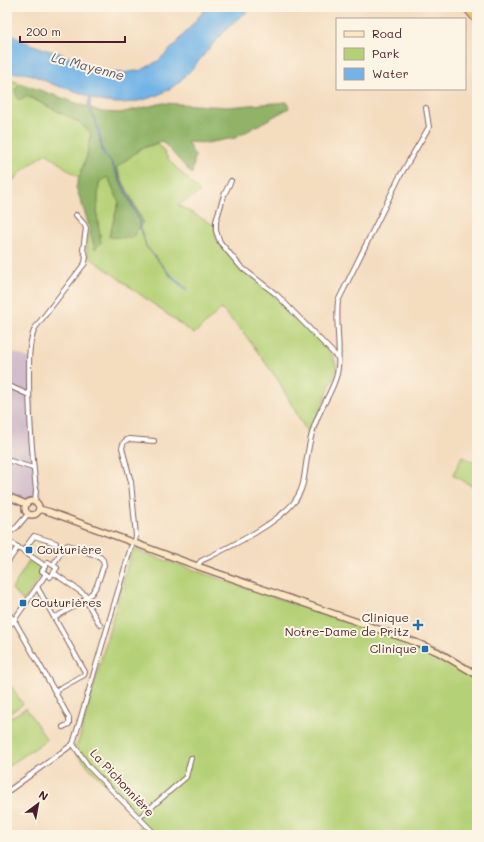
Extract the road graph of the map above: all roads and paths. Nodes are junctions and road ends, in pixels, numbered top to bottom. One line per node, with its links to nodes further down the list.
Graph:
1 (466, 7): 4 (highway)
2 (474, 7): 3 (highway)
3 (477, 10)
4 (477, 20)
5 (426, 108): 8 (street)
6 (231, 181): 8 (street)
7 (76, 215): 10 (street)
8 (338, 358): 28 (street)
9 (7, 385): 10 (street)
10 (29, 395): 13 (street)
11 (154, 441): 21 (street)
12 (7, 460): 13 (street)
13 (34, 468): 15 (street)
14 (7, 496): 16 (street)
15 (35, 502): 16 (street); 17 (street)
16 (26, 504): 18 (street)
17 (39, 509): 18 (street); 21 (street)
18 (28, 514): 19 (street)
19 (7, 534)
20 (7, 540): 23 (street)
21 (134, 542): 28 (street); 41 (street)
22 (56, 544): 24 (street)
23 (18, 548): 24 (street); 25 (street)
24 (23, 551): 27 (street)
25 (7, 563)
26 (53, 565): 27 (street); 29 (street); 32 (street)
27 (45, 566): 30 (street)
28 (197, 566): 38 (street)
29 (54, 573): 30 (street); 32 (street)
30 (46, 574): 31 (street)
31 (37, 587): 34 (street); 35 (street)
32 (87, 598): 34 (street); 36 (street)
33 (7, 612): 35 (street)
34 (54, 618): 39 (street)
35 (14, 620): 37 (street); 39 (street)
36 (100, 626)
37 (7, 627)
38 (477, 676)
39 (54, 690): 40 (street)
40 (63, 727)
41 (73, 744): 43 (street); 44 (street, La Pichonnière)
42 (191, 758): 44 (street)
43 (7, 792)
44 (140, 817): 45 (street, La Pichonnière)
45 (156, 835)

